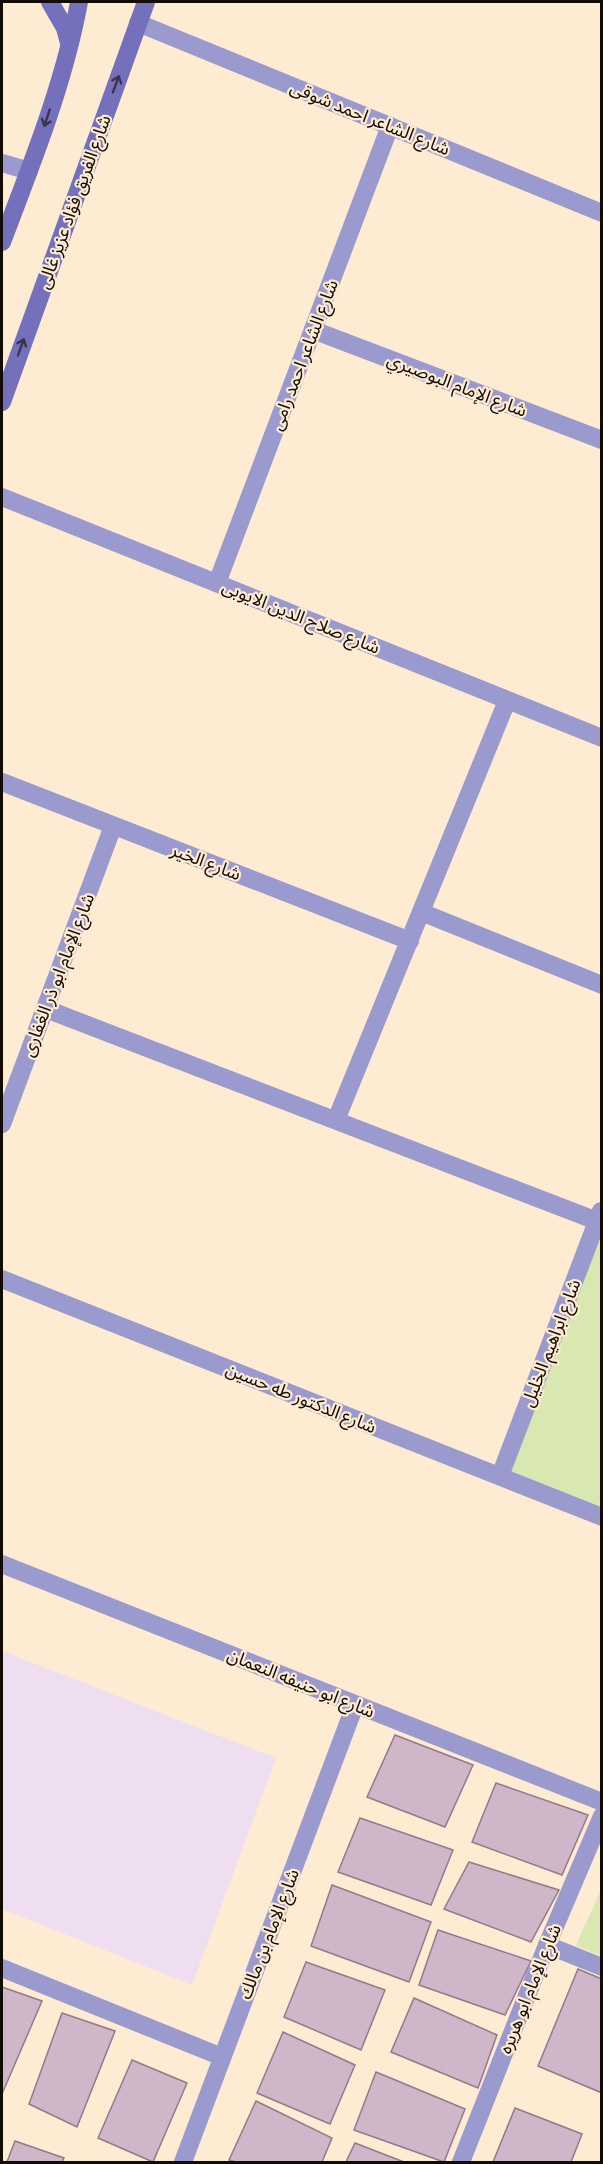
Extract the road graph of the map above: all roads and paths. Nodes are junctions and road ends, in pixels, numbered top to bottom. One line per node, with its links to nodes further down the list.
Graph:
1 (50, 2): 5 (street)
2 (79, 2): 5 (street)
3 (146, 2): 4 (street, شارع الفريق فؤاد عزيز غالى)
4 (138, 23): 6 (street, شارع الشاعر احمد شوقى); 12 (street, شارع الفريق فؤاد عزيز غالى, one-way to 4)
5 (70, 47): 8 (street, one-way to 8)
6 (390, 126): 9 (street, شارع الشاعر احمد شوقى); 11 (street, شارع الشاعر احمد رامى)
7 (2, 163): 8 (street)
8 (29, 171): 10 (street)
9 (602, 213)
10 (2, 242)
11 (313, 330): 13 (street, شارع الإمام البوصيري); 15 (street, شارع الشاعر احمد رامى)
12 (2, 402)
13 (602, 441)
14 (2, 496): 15 (street, شارع صلاح الدين الايوبى)
15 (217, 583): 16 (street, شارع صلاح الدين الايوبى)
16 (507, 701): 17 (street, شارع صلاح الدين الايوبى); 20 (street)
17 (602, 738)
18 (2, 782): 19 (street, شارع الخير)
19 (114, 826): 21 (street, شارع الخير); 23 (street, شارع الإمام ابو ذر الغفارى)
20 (421, 912): 21 (street); 22 (street)
21 (410, 941): 24 (street)
22 (602, 985)
23 (46, 1009): 24 (street); 25 (street, شارع الإمام ابو ذر الغفارى)
24 (336, 1120): 26 (street)
25 (2, 1125)
26 (599, 1216): 28 (street, شارع ابراهيم الخليل)
27 (2, 1279): 28 (street, شارع الدكتور طه حسين)
28 (500, 1476): 29 (street, شارع الدكتور طه حسين)
29 (602, 1517)
30 (2, 1564): 31 (street, شارع ابو حنيفه النعمان)
31 (355, 1705): 32 (street, شارع ابو حنيفه النعمان); 37 (street, شارع الإمام بن مالك)
32 (602, 1802)
33 (602, 1816): 34 (street, شارع الإمام ابو هريره)
34 (547, 1945): 35 (street); 39 (street, شارع الإمام ابو هريره)
35 (602, 1967)
36 (2, 1968): 37 (street)
37 (222, 2057): 38 (street, شارع الإمام بن مالك)
38 (183, 2163)
39 (461, 2163)

